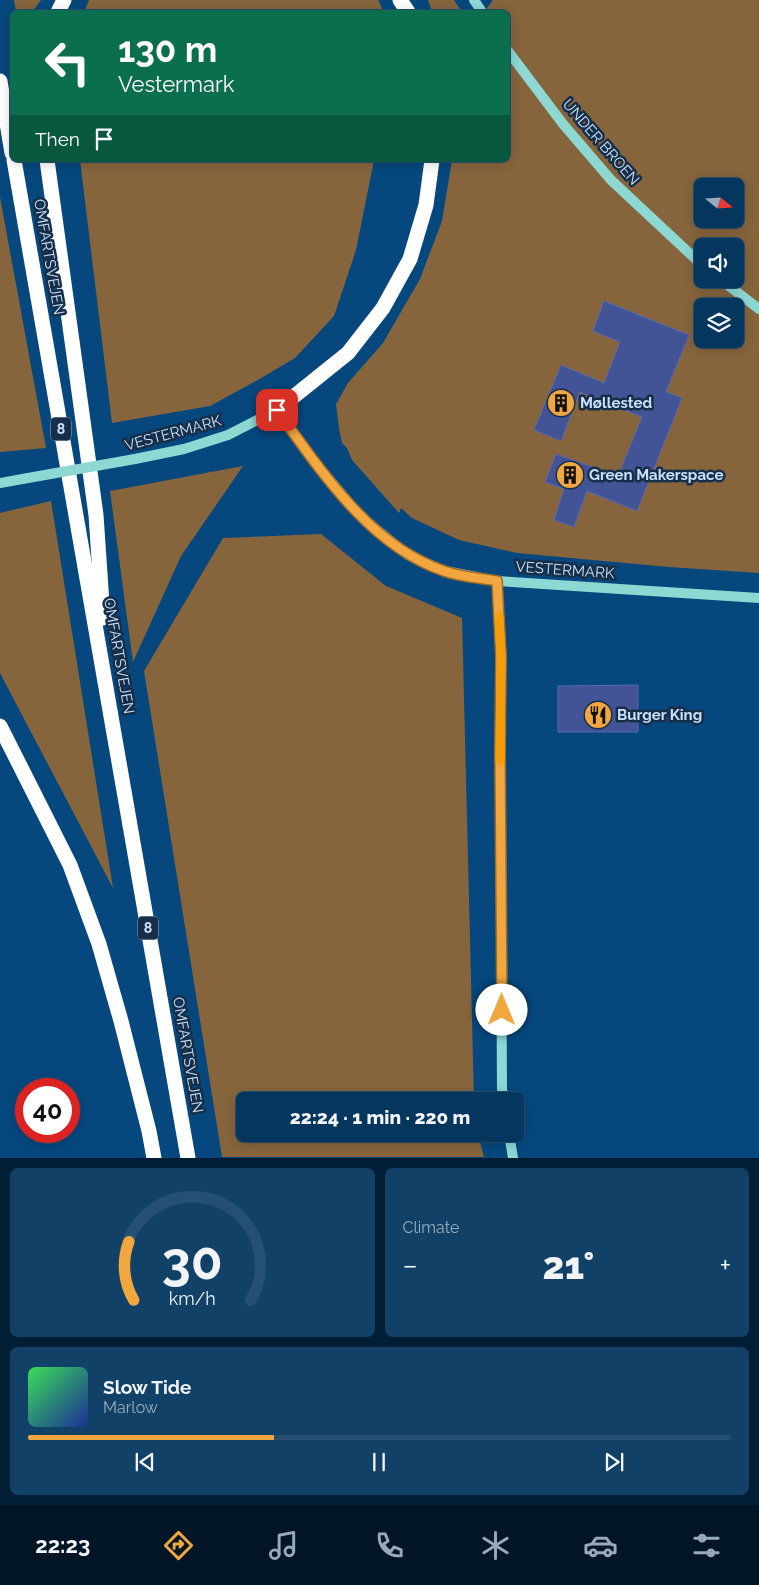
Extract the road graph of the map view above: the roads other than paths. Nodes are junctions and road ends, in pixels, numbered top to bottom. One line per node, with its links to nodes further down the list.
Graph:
1 (510, 54): 7 (street, UNDER BROEN)
2 (0, 82): 3 (highway)
3 (10, 141)
4 (14, 162): 14 (highway, OMFARTSVEJEN / 8)
5 (47, 162): 14 (highway)
6 (432, 162): 10 (highway)
7 (694, 258)
8 (732, 288): 9 (street)
9 (759, 309)
10 (277, 410): 11 (street, VESTERMARK, bridge); 12 (street, VESTERMARK)
11 (0, 483)
12 (497, 581): 13 (street, VESTERMARK); 16 (street)
13 (759, 598)
14 (108, 699): 19 (highway, OMFARTSVEJEN / 8)
15 (0, 726): 18 (highway)
16 (502, 1092)
17 (510, 1142): 20 (street)
18 (154, 1158)
19 (188, 1158)
20 (513, 1158)

